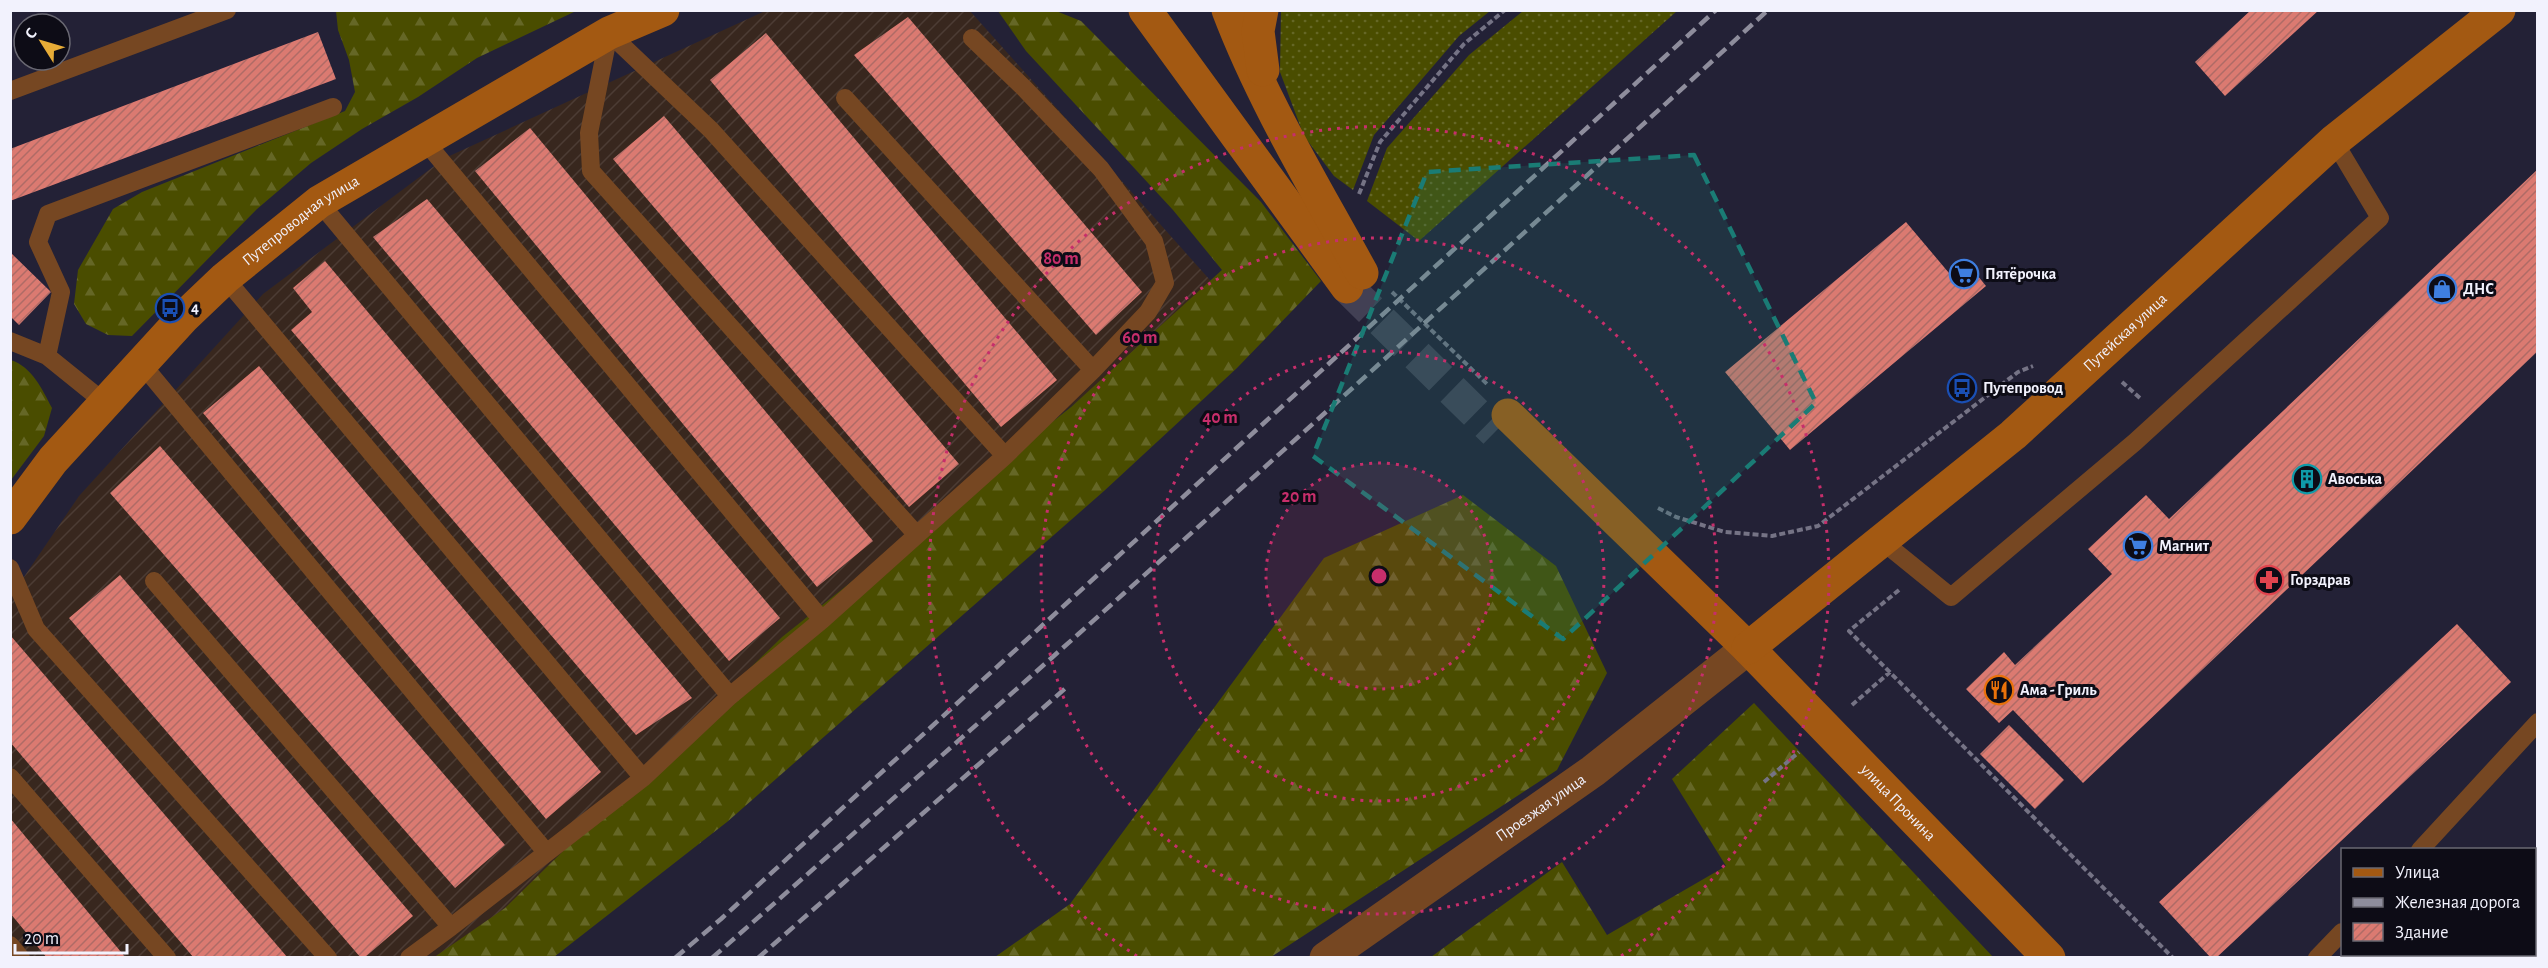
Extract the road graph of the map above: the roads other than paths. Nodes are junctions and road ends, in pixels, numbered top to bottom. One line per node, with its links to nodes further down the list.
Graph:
1 (227, 10): 11 (lane)
2 (663, 10): 8 (main road, Путепроводная улица)
3 (1122, 10): 10 (main road)
4 (1145, 10): 10 (main road)
5 (1228, 10): 12 (main road)
6 (1262, 10): 12 (main road)
7 (2499, 10): 16 (main road, Путейская улица)
8 (609, 33): 15 (main road, Путепроводная улица); 25 (lane); 27 (lane)
9 (972, 38): 22 (lane)
10 (1188, 70): 12 (main road)
11 (10, 91)
12 (1266, 96)
13 (845, 98): 22 (lane)
14 (333, 107): 20 (lane)
15 (423, 140): 17 (main road, Путепроводная улица); 31 (lane)
16 (2334, 141): 28 (main road, Путейская улица); 28 (lane)
17 (319, 202): 18 (main road, Путепроводная улица); 33 (lane)
18 (225, 278): 21 (main road, Путепроводная улица); 36 (lane)
19 (10, 341): 20 (lane)
20 (47, 356): 23 (lane)
21 (141, 363): 23 (main road, Путепроводная улица); 38 (lane)
22 (1093, 370): 25 (lane)
23 (104, 402): 26 (main road, Путепроводная улица)
24 (1502, 424): 32 (main road, улица Пронина)
25 (1005, 456): 27 (lane)
26 (10, 518)
27 (916, 534): 31 (lane)
28 (1882, 541): 32 (main road, Путейская улица)
29 (10, 568): 44 (lane)
30 (154, 581): 39 (lane)
31 (822, 620): 33 (lane)
32 (1748, 648): 46 (street, Проезжая улица); 47 (main road, улица Пронина)
33 (730, 696): 36 (lane)
34 (2538, 722): 37 (lane)
35 (10, 777): 43 (lane)
36 (643, 778): 38 (lane)
37 (2421, 848)
38 (546, 852): 39 (lane)
39 (451, 927): 45 (lane)
40 (2341, 934): 48 (lane)
41 (10, 945): 42 (lane)
42 (21, 957)
43 (167, 957)
44 (328, 957)
45 (409, 957)
46 (1326, 957)
47 (2049, 957)
48 (2317, 957)

